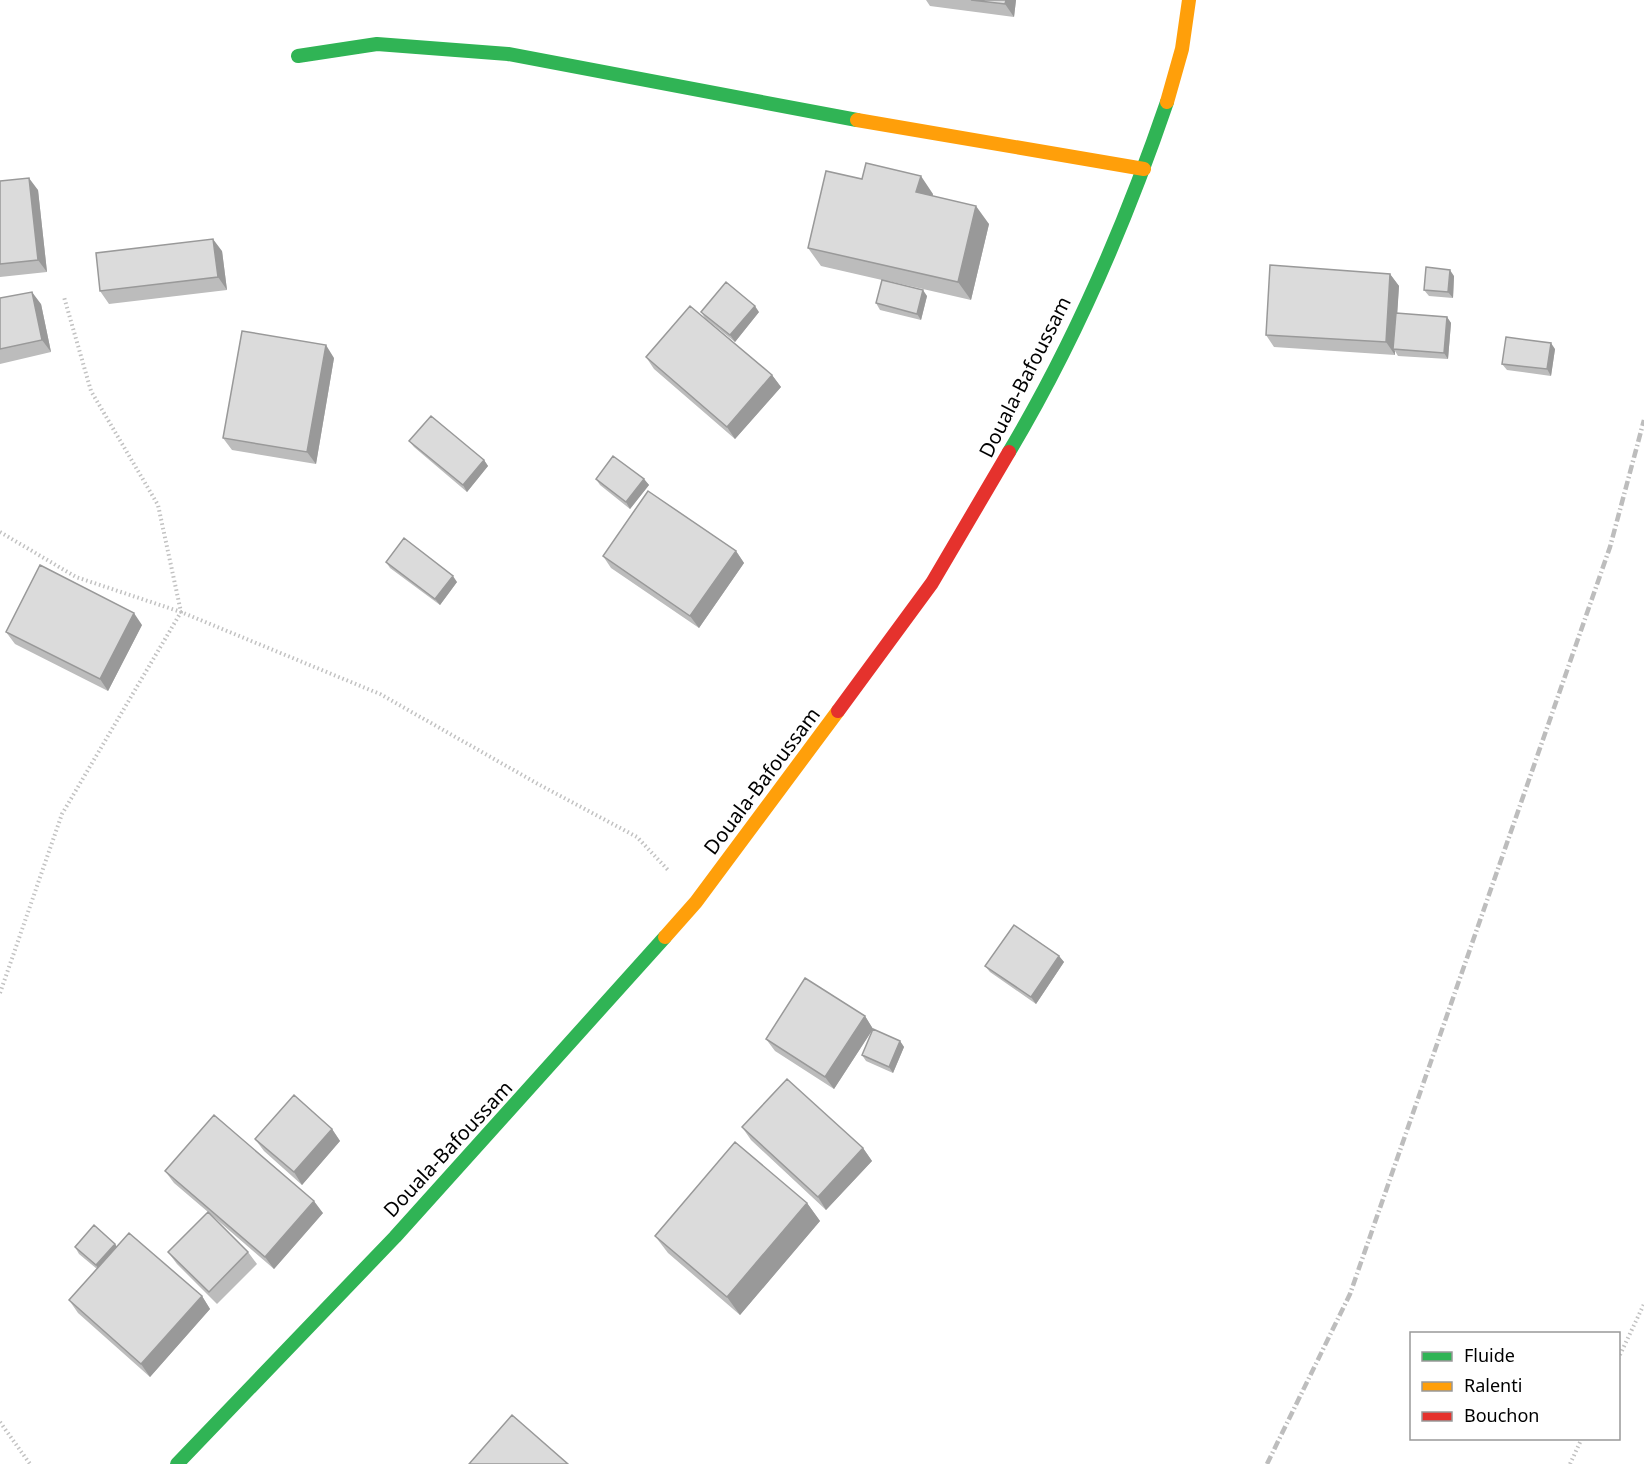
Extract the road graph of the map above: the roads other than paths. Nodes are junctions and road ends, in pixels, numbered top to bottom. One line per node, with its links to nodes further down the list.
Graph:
1 (1189, 0): 3 (main road, Douala-Bafoussam)
2 (298, 56): 3 (main road)
3 (1144, 169): 4 (main road, Douala-Bafoussam)
4 (177, 1464)

